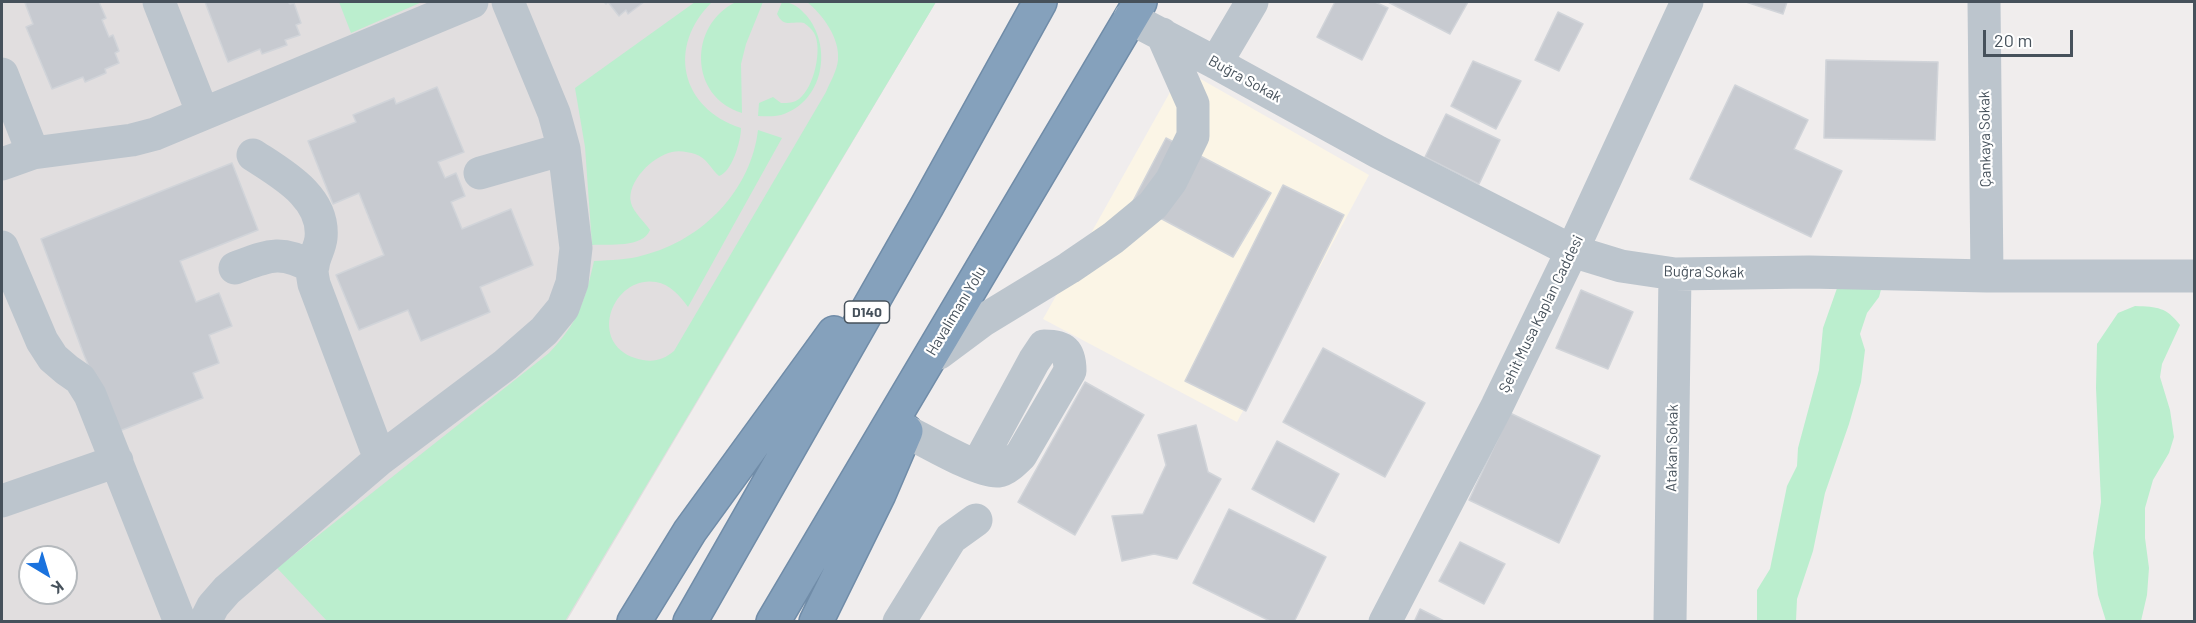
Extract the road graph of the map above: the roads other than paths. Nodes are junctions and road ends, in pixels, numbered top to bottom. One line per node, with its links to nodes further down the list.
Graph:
1 (159, 2): 12 (street)
2 (472, 2): 12 (street)
3 (508, 2): 13 (street)
4 (1040, 2): 18 (highway, D140)
5 (1252, 2): 10 (street)
6 (1687, 2): 20 (street, Şehit Musa Kaplan Caddesi)
7 (1984, 2): 24 (street, Çankaya Sokak)
8 (1135, 10): 9 (street, Buğra Sokak); 26 (highway, Havalimanı Yolu)
9 (1162, 34): 10 (street, Buğra Sokak); 27 (street)
10 (1216, 63): 20 (street, Buğra Sokak)
11 (2, 74): 14 (street)
12 (203, 114): 14 (street)
13 (564, 149): 17 (street); 29 (street)
14 (33, 153): 16 (street)
15 (253, 155): 21 (street)
16 (2, 164)
17 (480, 173)
18 (927, 206): 36 (highway); 37 (highway, D140)
19 (2, 246): 30 (street)
20 (1572, 251): 23 (street, Buğra Sokak); 41 (street, Şehit Musa Kaplan Caddesi)
21 (312, 267): 22 (street); 29 (street)
22 (235, 268)
23 (1675, 274): 24 (street, Buğra Sokak); 42 (street, Atakan Sokak)
24 (1987, 276): 25 (street, Buğra Sokak)
25 (2194, 276)
26 (968, 292): 27 (highway); 38 (highway, Havalimanı Yolu)
27 (939, 353): 28 (highway)
28 (906, 431): 31 (street); 39 (highway)
29 (380, 459): 35 (street)
30 (117, 461): 32 (street); 34 (street)
31 (977, 466)
32 (2, 501)
33 (976, 520): 40 (street)
34 (180, 621)
35 (205, 621)
36 (634, 621)
37 (690, 621)
38 (773, 621)
39 (816, 621)
40 (899, 621)
41 (1385, 621)
42 (1670, 621)

